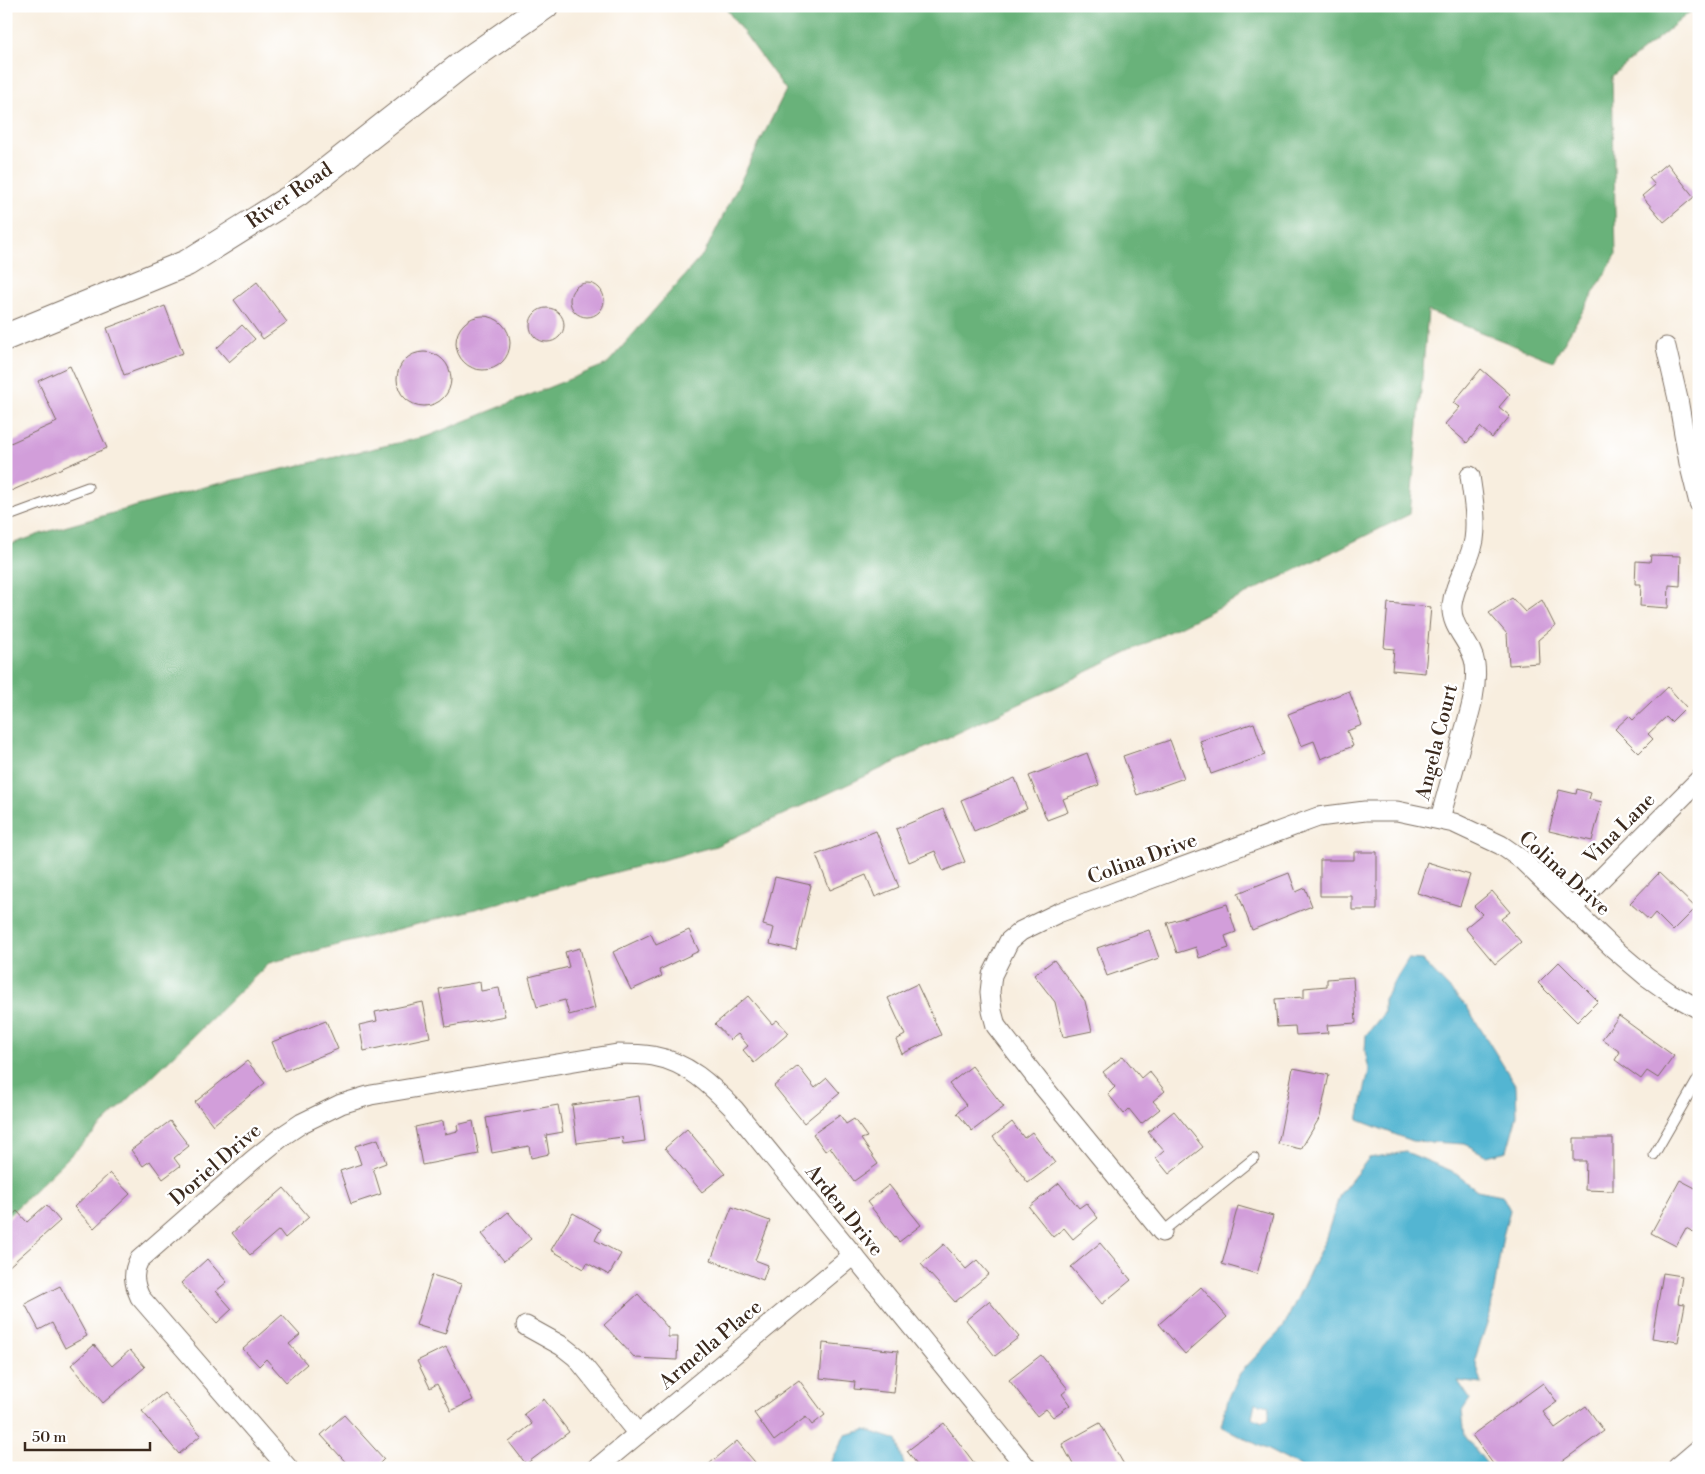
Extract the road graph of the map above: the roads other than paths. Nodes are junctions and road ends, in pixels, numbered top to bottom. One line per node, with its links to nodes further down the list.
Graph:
1 (545, 6): 2 (main road, River Road)
2 (6, 337)
3 (1666, 347): 6 (street)
4 (1470, 476): 9 (street, Angela Court)
5 (88, 487): 7 (lane)
6 (1699, 503)
7 (6, 517)
8 (1699, 780): 10 (street, Vina Lane)
9 (1440, 819): 10 (street, Colina Drive); 16 (street, Colina Drive)
10 (1572, 908): 11 (street, Colina Drive)
11 (1699, 1009)
12 (587, 1059): 17 (street, Arden Drive); 21 (street, Doriel Drive)
13 (1699, 1077): 14 (lane)
14 (1654, 1155)
15 (1254, 1158): 16 (lane, Colina Drive)
16 (1162, 1232)
17 (852, 1254): 19 (street, Armella Place); 23 (street, Arden Drive)
18 (526, 1326): 19 (street)
19 (638, 1434): 22 (street, Armella Place)
20 (1699, 1452): 24 (street)
21 (288, 1468)
22 (597, 1468)
23 (1026, 1468)
24 (1679, 1468)

